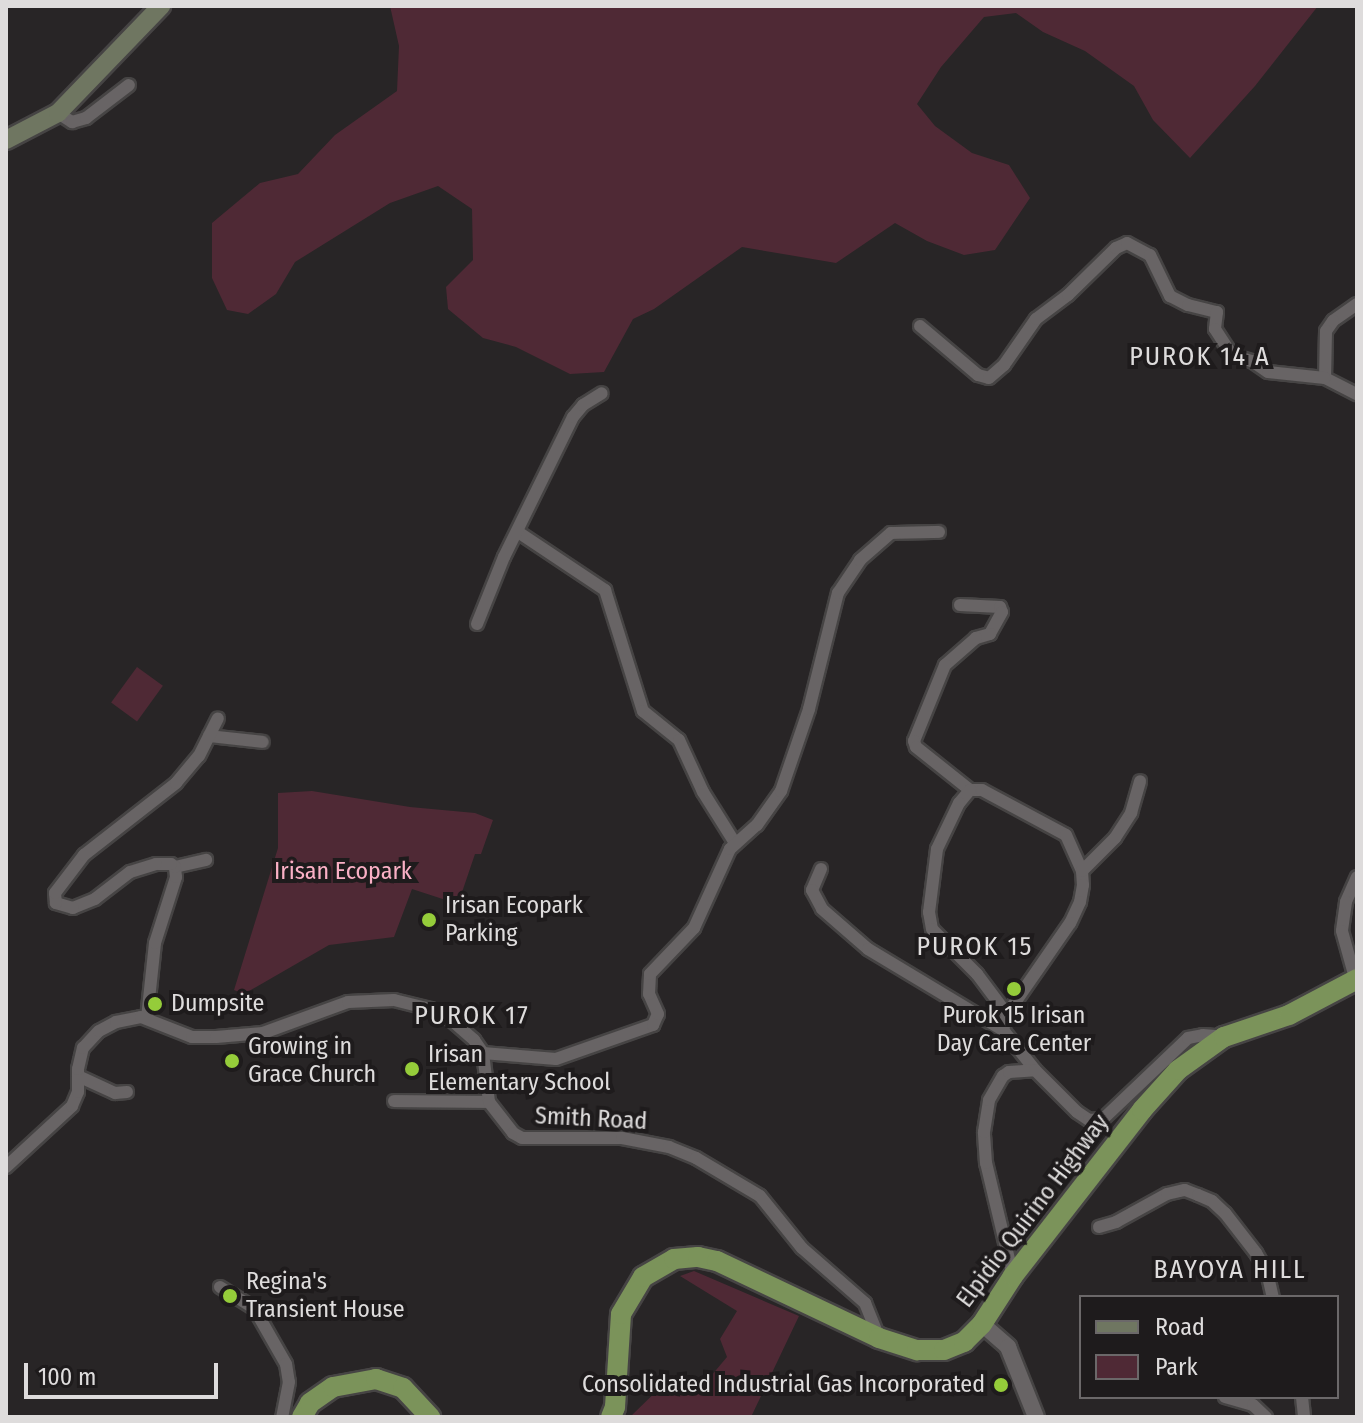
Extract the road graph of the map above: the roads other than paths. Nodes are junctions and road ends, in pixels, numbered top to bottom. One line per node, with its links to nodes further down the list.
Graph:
1 (161, 6): 3 (main road)
2 (129, 85): 3 (street)
3 (58, 113): 4 (main road)
4 (6, 140)
5 (1357, 304): 7 (street)
6 (920, 326): 7 (street)
7 (1325, 378): 9 (street)
8 (602, 393): 10 (street)
9 (1357, 394)
10 (518, 532): 13 (street); 19 (street)
11 (939, 532): 19 (street)
12 (960, 605): 18 (street)
13 (477, 624)
14 (218, 718): 15 (street)
15 (209, 736): 16 (street); 21 (street)
16 (263, 742)
17 (1140, 781): 23 (street)
18 (970, 790): 23 (street); 26 (street)
19 (735, 843): 30 (street)
20 (206, 860): 21 (street)
21 (175, 867): 27 (street)
22 (821, 869): 28 (street)
23 (1082, 871): 26 (street)
24 (1357, 877): 25 (street)
25 (1357, 982): 29 (highway, Elpidio Quirino Highway)
26 (1007, 1014): 28 (street)
27 (147, 1018): 30 (street); 32 (street)
28 (1003, 1030): 31 (street)
29 (1224, 1037): 31 (street); 38 (highway, Elpidio Quirino Highway)
30 (483, 1053): 35 (street)
31 (1035, 1070): 38 (street)
32 (78, 1076): 33 (street); 36 (street)
33 (127, 1092)
34 (394, 1101): 35 (street)
35 (489, 1102): 42 (street, Smith Road)
36 (6, 1167)
37 (1099, 1227): 40 (street)
38 (1013, 1276): 41 (highway, Elpidio Quirino Highway)
39 (220, 1287): 44 (street)
40 (1273, 1295)
41 (982, 1324): 42 (highway, Elpidio Quirino Highway); 48 (street)
42 (879, 1338): 47 (highway, Elpidio Quirino Highway)
43 (1228, 1399): 49 (street)
44 (282, 1417)
45 (302, 1417): 46 (highway)
46 (430, 1417)
47 (611, 1417)
48 (1036, 1417)
49 (1266, 1417)

